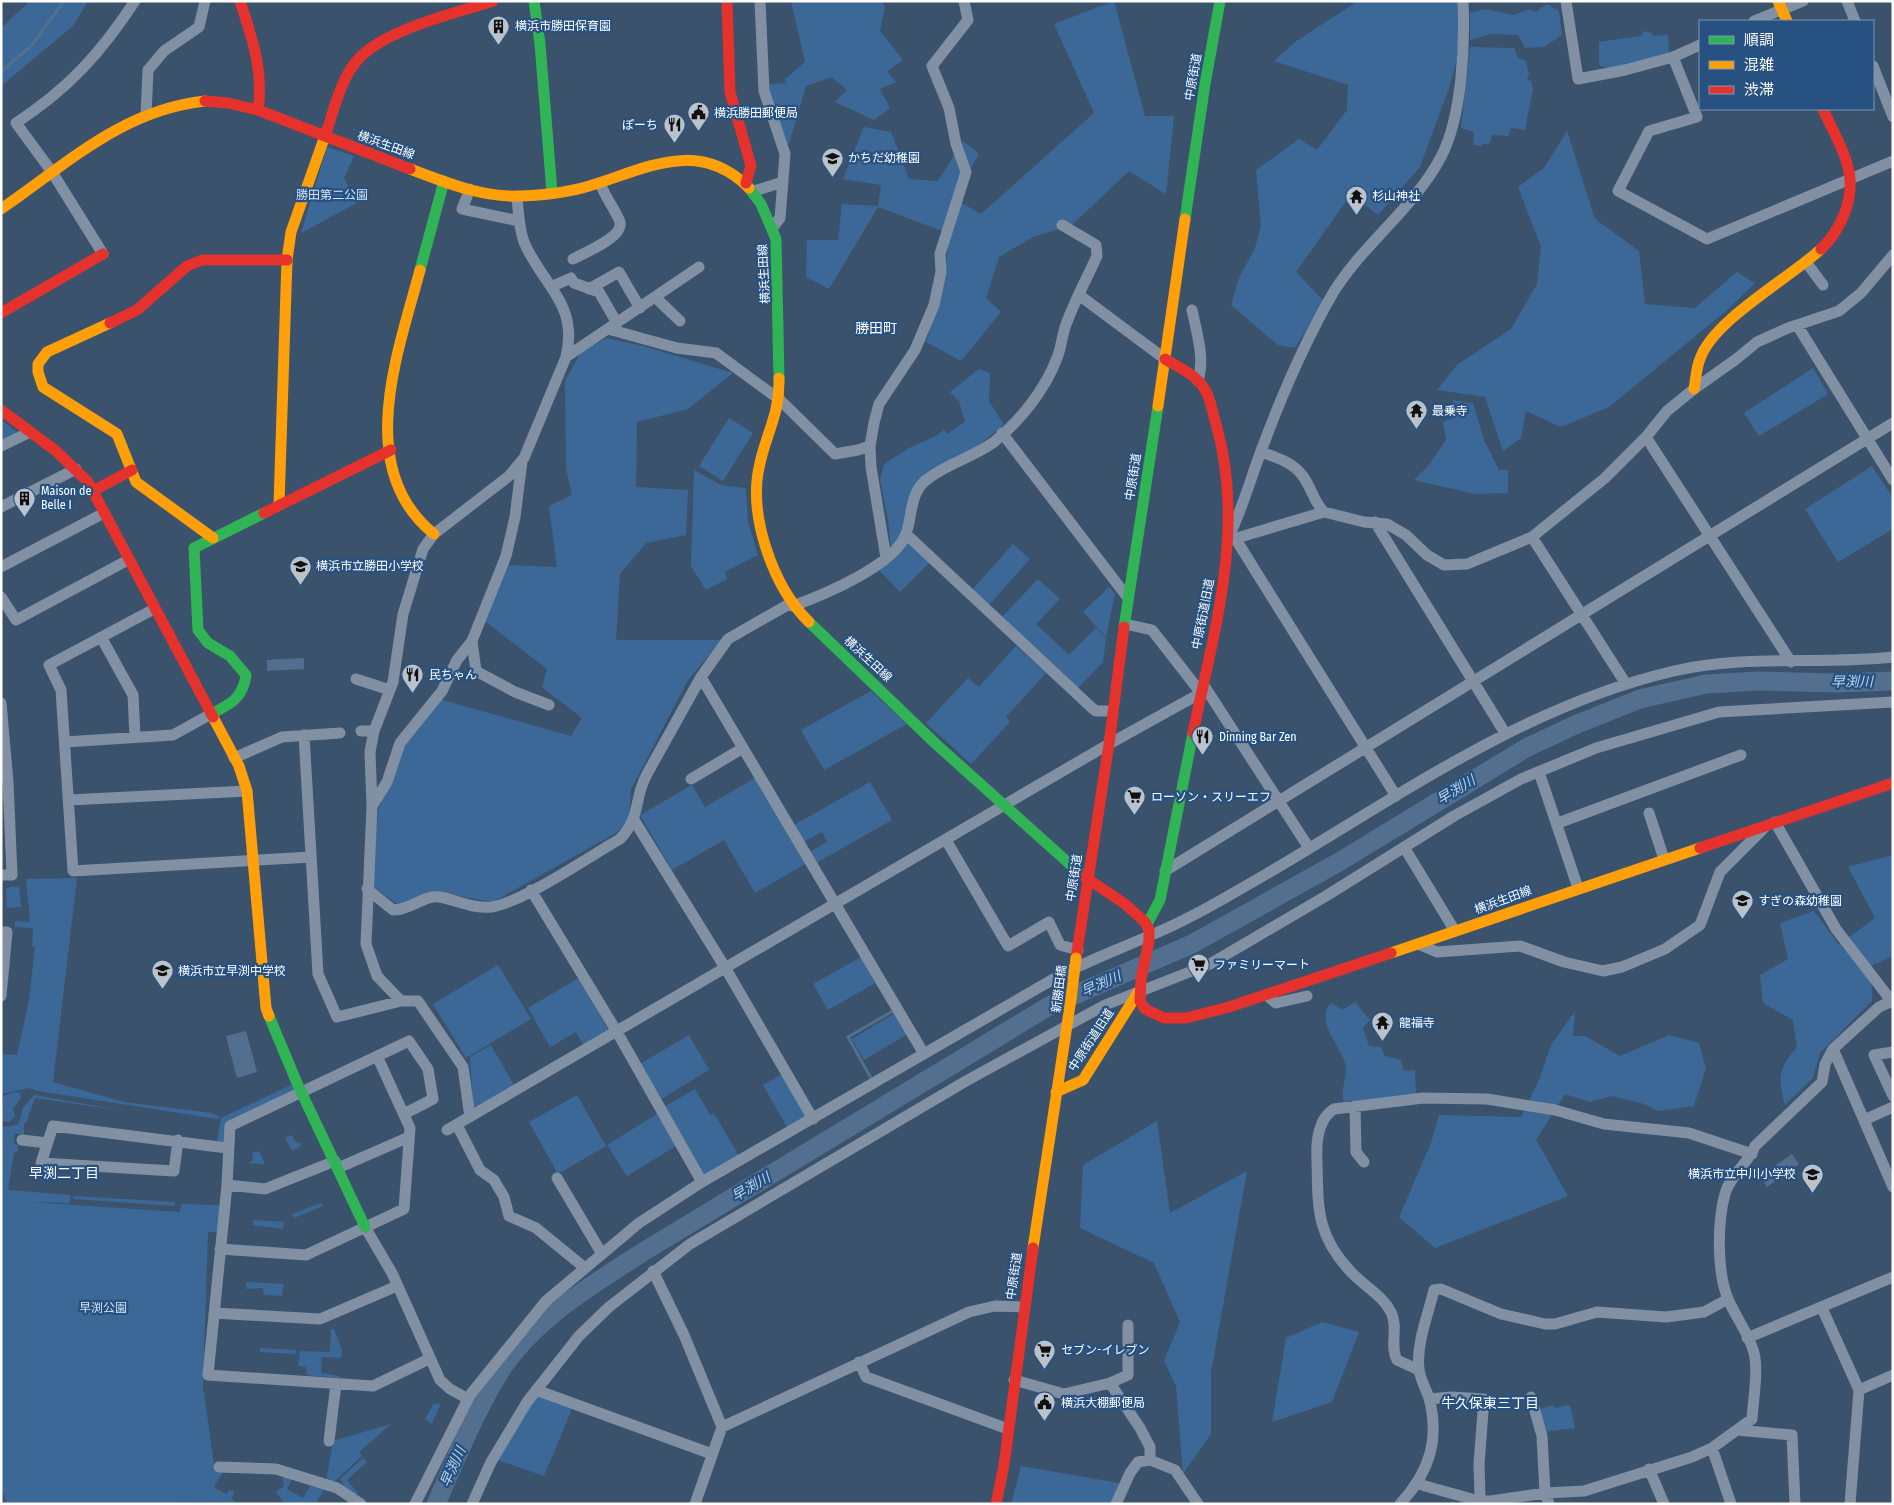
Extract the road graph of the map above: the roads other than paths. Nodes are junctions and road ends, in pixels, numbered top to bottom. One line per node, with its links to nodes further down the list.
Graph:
1 (135, 1): 28 (street)
2 (205, 1): 24 (street)
3 (240, 1): 22 (street)
4 (493, 1): 15 (street)
5 (534, 1): 35 (street)
6 (727, 1): 33 (street)
7 (760, 1): 31 (street)
8 (964, 1): 69 (street)
9 (1220, 1): 58 (street, 中原街道)
10 (1463, 1): 71 (street)
11 (1566, 1): 20 (street)
12 (1803, 1): 14 (street)
13 (1847, 1): 18 (street)
14 (1780, 5): 16 (street); 17 (street)
15 (464, 6): 26 (street)
16 (1756, 20)
17 (1788, 20)
18 (1855, 20)
19 (1699, 45): 20 (street)
20 (1674, 57): 29 (street)
21 (1874, 69): 25 (street)
22 (258, 110): 24 (street, 横浜生田線); 26 (street, 横浜生田線)
23 (1823, 110): 29 (street)
24 (146, 115): 28 (street, 横浜生田線)
25 (1893, 117)
26 (325, 137): 30 (street, 横浜生田線); 43 (street)
27 (1893, 161): 29 (street)
28 (52, 172): 37 (street, 横浜生田線); 53 (street)
29 (1850, 179): 44 (street)
30 (444, 181): 34 (street, 横浜生田線); 70 (street)
31 (783, 182): 33 (street); 40 (street)
32 (600, 183): 33 (street, 横浜生田線); 35 (street, 横浜生田線); 42 (street)
33 (750, 187): 40 (street, 横浜生田線)
34 (470, 189): 36 (street, 横浜生田線); 38 (street)
35 (552, 192): 36 (street, 横浜生田線)
36 (517, 196): 38 (street)
37 (1, 209)
38 (519, 220): 47 (street)
39 (1062, 225): 49 (street)
40 (773, 228): 61 (street, 横浜生田線)
41 (1893, 255): 55 (street)
42 (573, 259)
43 (287, 260): 74 (street); 77 (street)
44 (1806, 262): 46 (street); 60 (street)
45 (699, 267): 50 (street)
46 (1823, 285)
47 (553, 286): 48 (street); 57 (street)
48 (590, 289): 51 (street); 56 (street)
49 (1079, 295): 58 (street); 65 (street)
50 (656, 298): 51 (street); 54 (street)
51 (640, 308): 56 (street)
52 (1192, 310): 59 (street)
53 (1, 313)
54 (680, 321)
55 (1797, 325): 60 (street); 67 (street)
56 (613, 326): 57 (street); 61 (street)
57 (566, 357): 72 (street)
58 (1165, 359): 59 (street); 92 (street, 中原街道)
59 (1198, 381): 85 (street, 中原街道旧道)
60 (1694, 388): 66 (street)
61 (780, 400): 69 (street); 93 (street, 横浜生田線)
62 (1, 410): 64 (street)
63 (1893, 423): 67 (street)
64 (30, 432): 68 (street); 73 (street)
65 (1002, 433): 83 (street); 92 (street)
66 (1646, 437): 84 (street); 87 (street)
67 (1867, 439): 75 (street); 84 (street)
68 (1, 446)
69 (870, 446): 88 (street)
70 (391, 450): 77 (street); 82 (street)
71 (1260, 452): 79 (street); 85 (street)
72 (522, 461): 82 (street); 98 (street)
73 (76, 469): 76 (street); 78 (street)
74 (132, 470): 76 (street); 86 (street)
75 (1893, 480)
76 (93, 491): 80 (street)
77 (279, 504): 86 (street)
78 (1, 507)
79 (1324, 512): 81 (street); 85 (street)
80 (104, 513): 89 (street); 90 (street)
81 (1375, 522): 87 (street); 103 (street)
82 (434, 534): 106 (street)
83 (906, 534): 88 (street); 110 (street)
84 (1710, 535): 95 (street); 100 (street)
85 (1232, 537): 105 (street, 中原街道旧道); 121 (street)
86 (213, 538): 111 (street)
87 (1532, 538): 95 (street)
88 (886, 558): 93 (street)
89 (128, 560): 91 (street); 94 (street)
90 (1, 567)
91 (1, 597)
92 (1128, 598): 96 (street, 中原街道)
93 (792, 604): 101 (street); 134 (street, 横浜生田線)
94 (154, 608): 97 (street); 111 (street)
95 (1581, 615): 103 (street); 104 (street)
96 (1125, 624): 105 (street); 110 (street, 中原街道)
97 (101, 636): 118 (street); 119 (street)
98 (472, 641): 109 (street); 133 (street)
99 (1893, 657): 100 (street)
100 (1791, 662): 104 (street)
101 (701, 677): 122 (street); 136 (street)
102 (356, 679): 106 (street)
103 (1474, 680): 116 (street); 121 (street)
104 (1626, 684): 116 (street)
105 (1202, 688): 120 (street); 131 (street); 145 (street, 中原街道旧道)
106 (390, 690): 114 (street)
107 (1893, 702): 125 (street)
108 (1, 703): 112 (street)
109 (549, 705)
110 (1112, 711): 120 (street, 中原街道)
111 (210, 714): 118 (street); 124 (street)
112 (3, 728): 132 (street)
113 (361, 731): 114 (street)
114 (374, 731): 133 (street)
115 (340, 733): 117 (street)
116 (1505, 733): 129 (street)
117 (304, 735): 124 (street); 142 (street)
118 (135, 737): 119 (street)
119 (65, 742): 130 (street)
120 (1109, 744): 134 (street); 147 (street, 中原街道)
121 (1365, 747): 129 (street); 131 (street)
122 (743, 748): 126 (street); 151 (street)
123 (1741, 755): 137 (street)
124 (234, 758): 128 (street)
125 (1539, 772): 137 (street); 140 (street)
126 (691, 779)
127 (1893, 783): 138 (street, 横浜生田線)
128 (247, 792): 130 (street); 143 (street)
129 (1396, 796): 141 (street)
130 (69, 800): 143 (street)
131 (1278, 801): 141 (street); 145 (street)
132 (5, 802): 146 (street)
133 (372, 806): 149 (street)
134 (1004, 806): 139 (street); 147 (street, 横浜生田線)
135 (1649, 813): 144 (street)
136 (634, 820): 150 (street); 158 (street)
137 (1558, 823): 148 (street)
138 (1770, 824): 144 (street, 横浜生田線); 156 (street); 164 (street)
139 (946, 840): 151 (street); 157 (street)
140 (1404, 847): 154 (street); 159 (street)
141 (1309, 848): 155 (street)
142 (311, 857): 143 (street); 163 (street)
143 (253, 859): 171 (street)
144 (1664, 859): 148 (street, 横浜生田線)
145 (1165, 871): 152 (street, 中原街道旧道)
146 (1, 875)
147 (1088, 878): 152 (street, 横浜生田線); 157 (street, 中原街道)
148 (1578, 888): 154 (street, 横浜生田線)
149 (367, 889): 150 (street); 163 (street)
150 (531, 890): 166 (street)
151 (835, 905): 158 (street); 169 (street)
152 (1147, 924): 155 (street)
153 (1, 932): 160 (street)
154 (1455, 932): 156 (street, 横浜生田線)
155 (1149, 940): 159 (street); 169 (street)
156 (1418, 944): 161 (street, 横浜生田線)
157 (1077, 954): 165 (street, 新勝田橋, bridge)
158 (726, 969): 166 (street); 178 (street)
159 (1140, 988): 161 (street, 横浜生田線); 165 (street); 172 (street, 中原街道旧道)
160 (2, 991)
161 (1266, 995): 162 (street)
162 (1307, 996)
163 (401, 1001): 177 (street)
164 (1892, 1002): 167 (street)
165 (1068, 1024): 172 (street, 中原街道); 196 (street)
166 (617, 1032): 177 (street); 189 (street)
167 (1833, 1050): 179 (street); 185 (street)
168 (1893, 1052): 173 (street)
169 (924, 1054): 178 (street)
170 (377, 1056): 171 (street); 176 (street); 176 (street)
171 (301, 1090): 184 (street); 187 (street)
172 (1056, 1092): 200 (street, 中原街道)
173 (1893, 1096)
174 (1355, 1106): 185 (street); 186 (street); 207 (street)
175 (1893, 1107): 179 (street)
176 (404, 1114): 180 (street)
177 (470, 1117): 195 (street)
178 (813, 1119): 189 (street)
179 (1864, 1120): 191 (street)
180 (409, 1137): 187 (street); 192 (street)
181 (22, 1140): 183 (street)
182 (178, 1140): 183 (street); 183 (street); 184 (street)
183 (47, 1143)
184 (227, 1148): 190 (street)
185 (1752, 1154): 199 (street)
186 (1364, 1162)
187 (337, 1164): 190 (street); 192 (street)
188 (557, 1178): 194 (street)
189 (702, 1182): 194 (street)
190 (227, 1185): 193 (street)
191 (1893, 1187)
192 (365, 1227): 193 (street); 198 (street)
193 (220, 1249): 202 (street)
194 (602, 1254): 195 (street)
195 (586, 1268): 216 (street)
196 (654, 1271): 212 (street); 217 (street)
197 (1893, 1277): 201 (street)
198 (397, 1286): 202 (street); 205 (street)
199 (1728, 1299): 204 (street); 207 (street)
200 (1024, 1307): 206 (street); 209 (street, 中原街道)
201 (1822, 1308): 204 (street); 213 (street)
202 (214, 1313): 211 (street)
203 (1128, 1325): 210 (street)
204 (1747, 1338): 219 (street)
205 (429, 1359): 211 (street); 216 (street)
206 (859, 1362): 217 (street); 218 (street)
207 (1419, 1370): 215 (street)
208 (1893, 1375): 213 (street)
209 (1014, 1380): 210 (street); 218 (street, 中原街道)
210 (1110, 1383): 223 (street)
211 (336, 1384): 220 (street)
212 (536, 1390): 222 (street); 231 (street)
213 (1859, 1390): 240 (street)
214 (1531, 1397): 227 (street)
215 (1429, 1398): 226 (street); 228 (street)
216 (468, 1399): 230 (street)
217 (722, 1427): 222 (street)
218 (1008, 1429): 233 (street, 中原街道)
219 (1737, 1430): 221 (street); 239 (street)
220 (329, 1441)
221 (1712, 1448): 225 (street); 238 (street)
222 (712, 1454): 232 (street)
223 (1150, 1460): 234 (street); 235 (street)
224 (219, 1467): 229 (street)
225 (1649, 1469): 227 (street); 237 (street)
226 (1418, 1484): 228 (street); 236 (street)
227 (1547, 1498): 228 (street)
228 (1477, 1502)
229 (361, 1504)
230 (415, 1504)
231 (472, 1504)
232 (695, 1504)
233 (996, 1504)
234 (1116, 1504)
235 (1198, 1504)
236 (1400, 1504)
237 (1664, 1504)
238 (1731, 1504)
239 (1795, 1504)
240 (1850, 1504)

